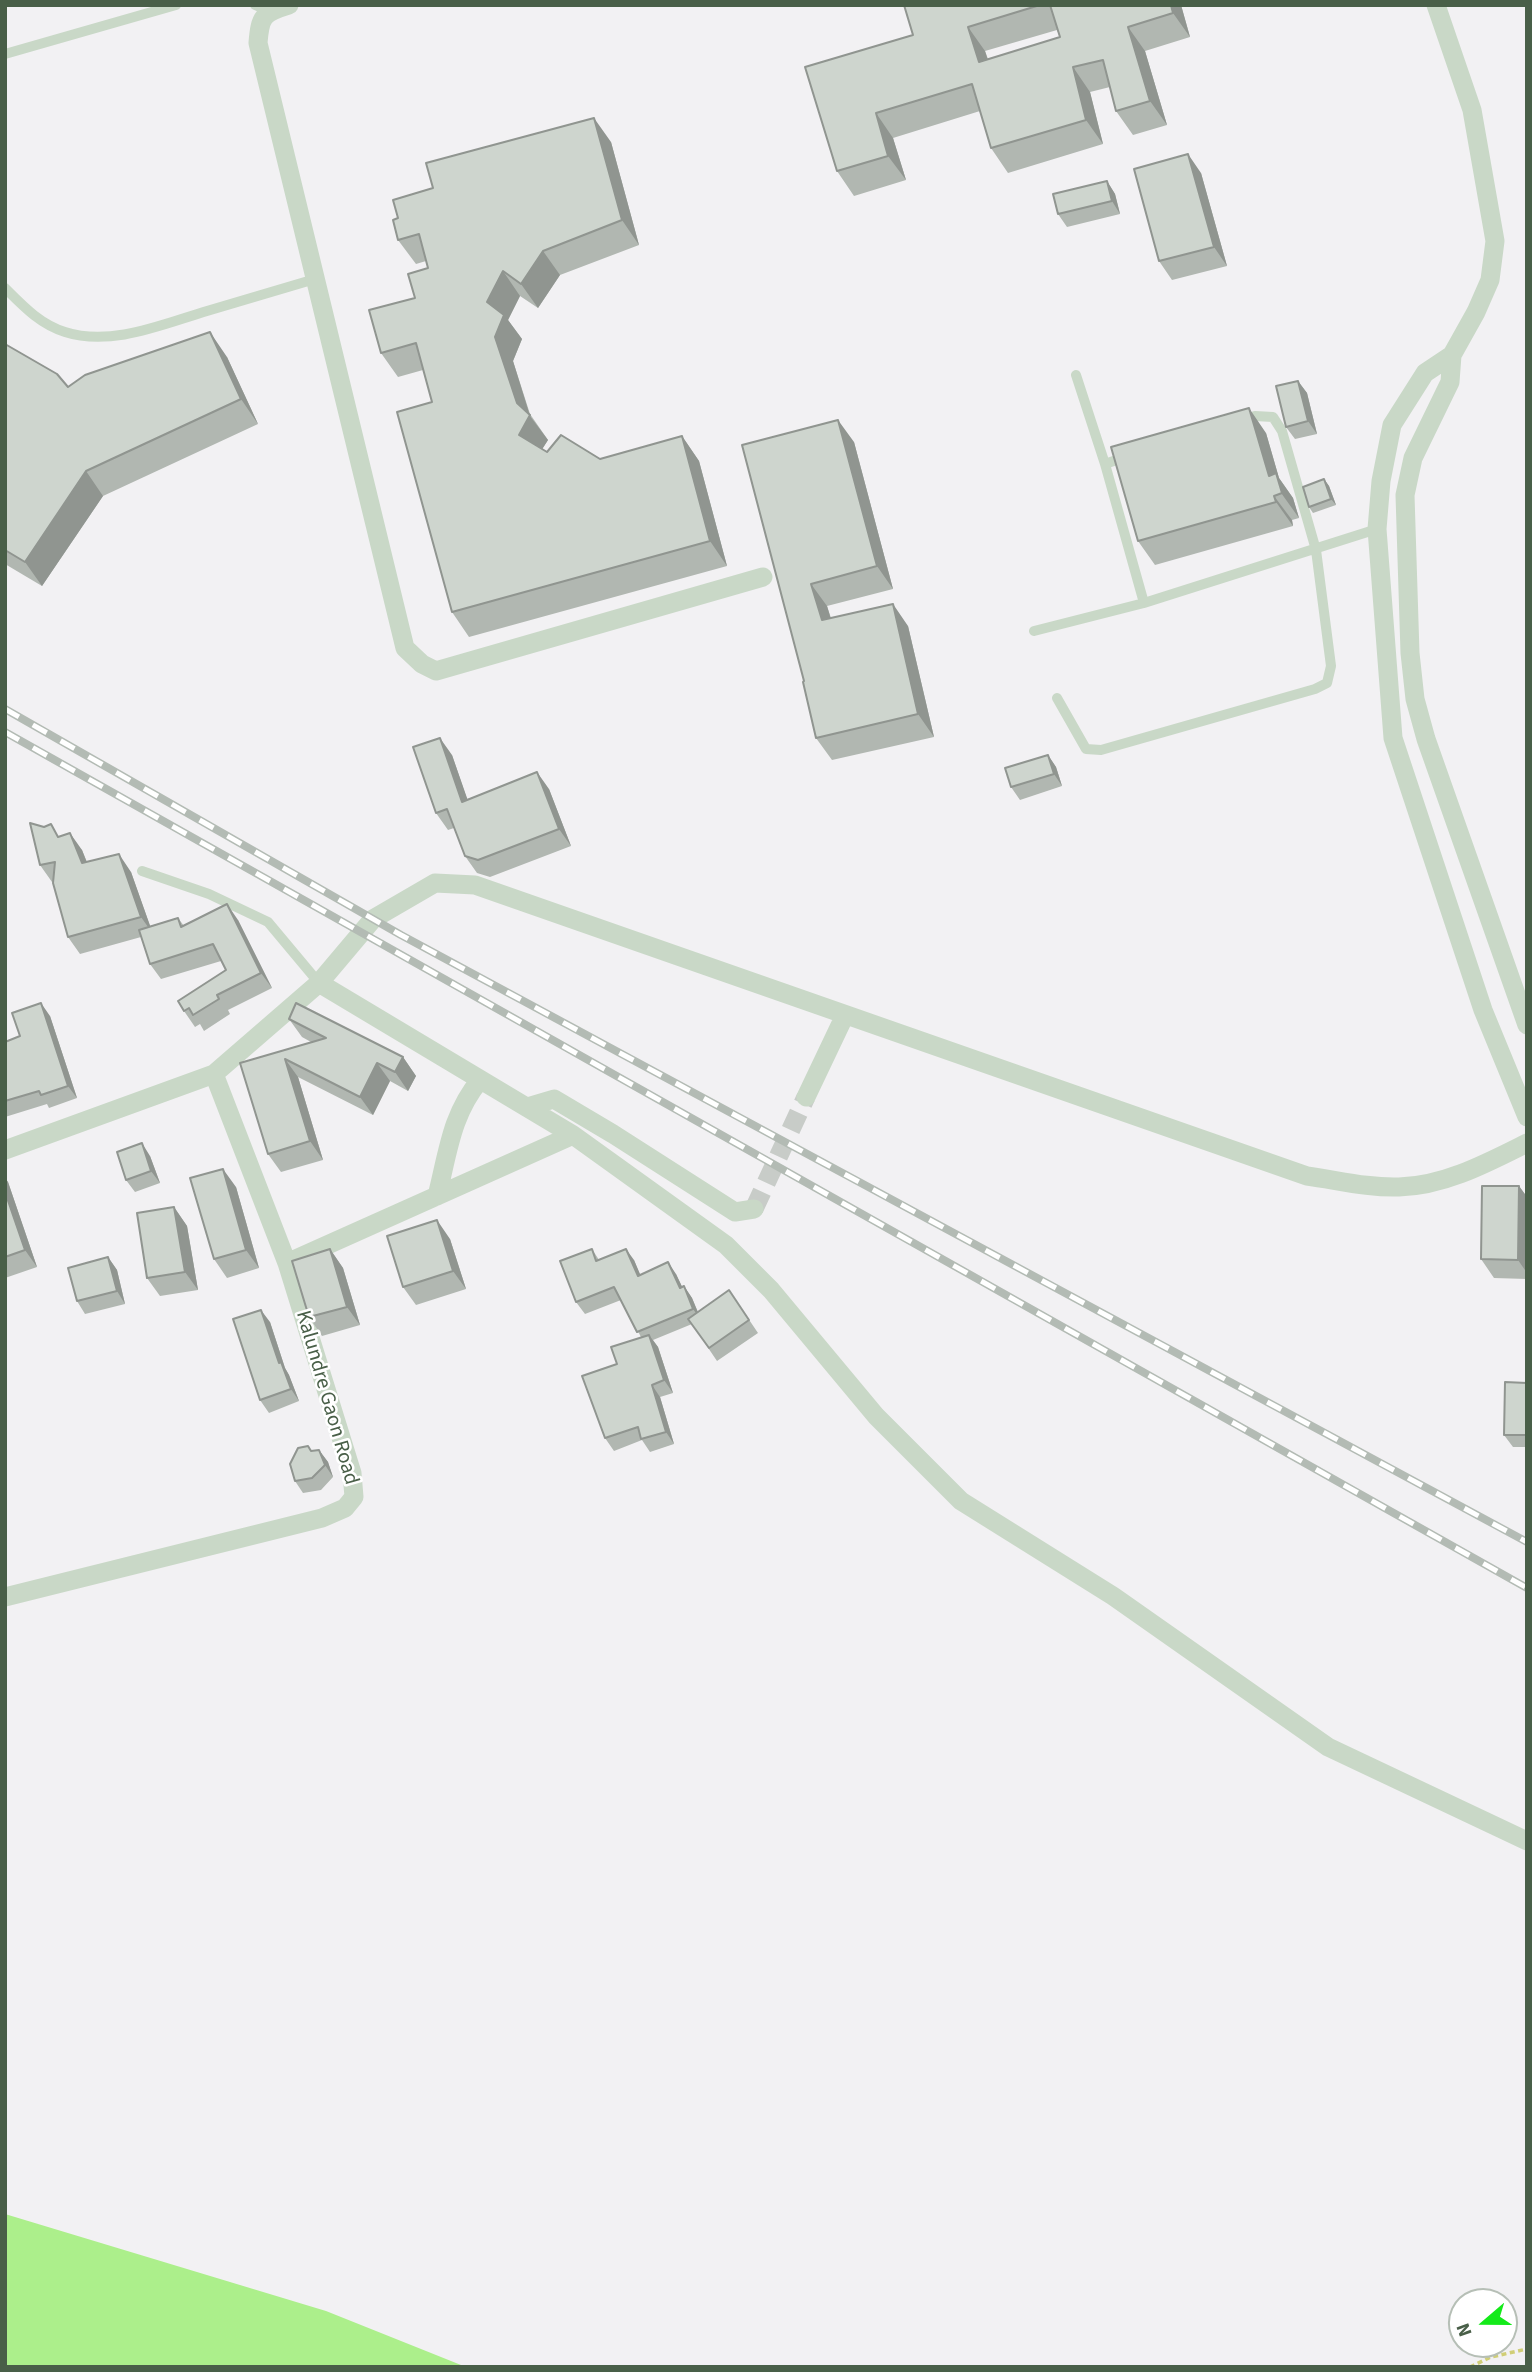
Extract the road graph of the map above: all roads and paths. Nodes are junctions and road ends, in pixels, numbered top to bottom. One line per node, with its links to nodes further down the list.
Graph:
1 (176, 5): 5 (lane)
2 (289, 5): 4 (street)
3 (1436, 5): 8 (street)
4 (262, 8): 6 (street)
5 (5, 54)
6 (315, 279): 7 (lane); 15 (street)
7 (5, 288)
8 (1452, 355): 13 (street); 22 (street)
9 (1076, 375): 12 (lane)
10 (1230, 424): 14 (lane)
11 (1130, 456): 12 (lane)
12 (1105, 464): 16 (lane)
13 (1377, 529): 14 (lane); 27 (street)
14 (1316, 550): 16 (lane); 18 (lane)
15 (763, 577)
16 (1144, 603): 17 (lane)
17 (1034, 631)
18 (1057, 698)
19 (142, 871): 20 (lane)
20 (319, 983): 21 (street); 23 (street); 24 (street)
21 (845, 1014): 25 (street); 29 (street)
22 (1527, 1025)
23 (214, 1074): 30 (street); 33 (street, Kalundre Gaon Road)
24 (480, 1080): 26 (street); 31 (street)
25 (806, 1097)
26 (527, 1107): 28 (street); 32 (street)
27 (1527, 1117)
28 (573, 1135): 31 (street); 35 (street)
29 (1527, 1143)
30 (5, 1150)
31 (437, 1196): 33 (street)
32 (754, 1209)
33 (286, 1263): 34 (street, Kalundre Gaon Road)
34 (5, 1597)
35 (1527, 1841)
36 (1527, 2349): 37 (path)
37 (1470, 2367)

